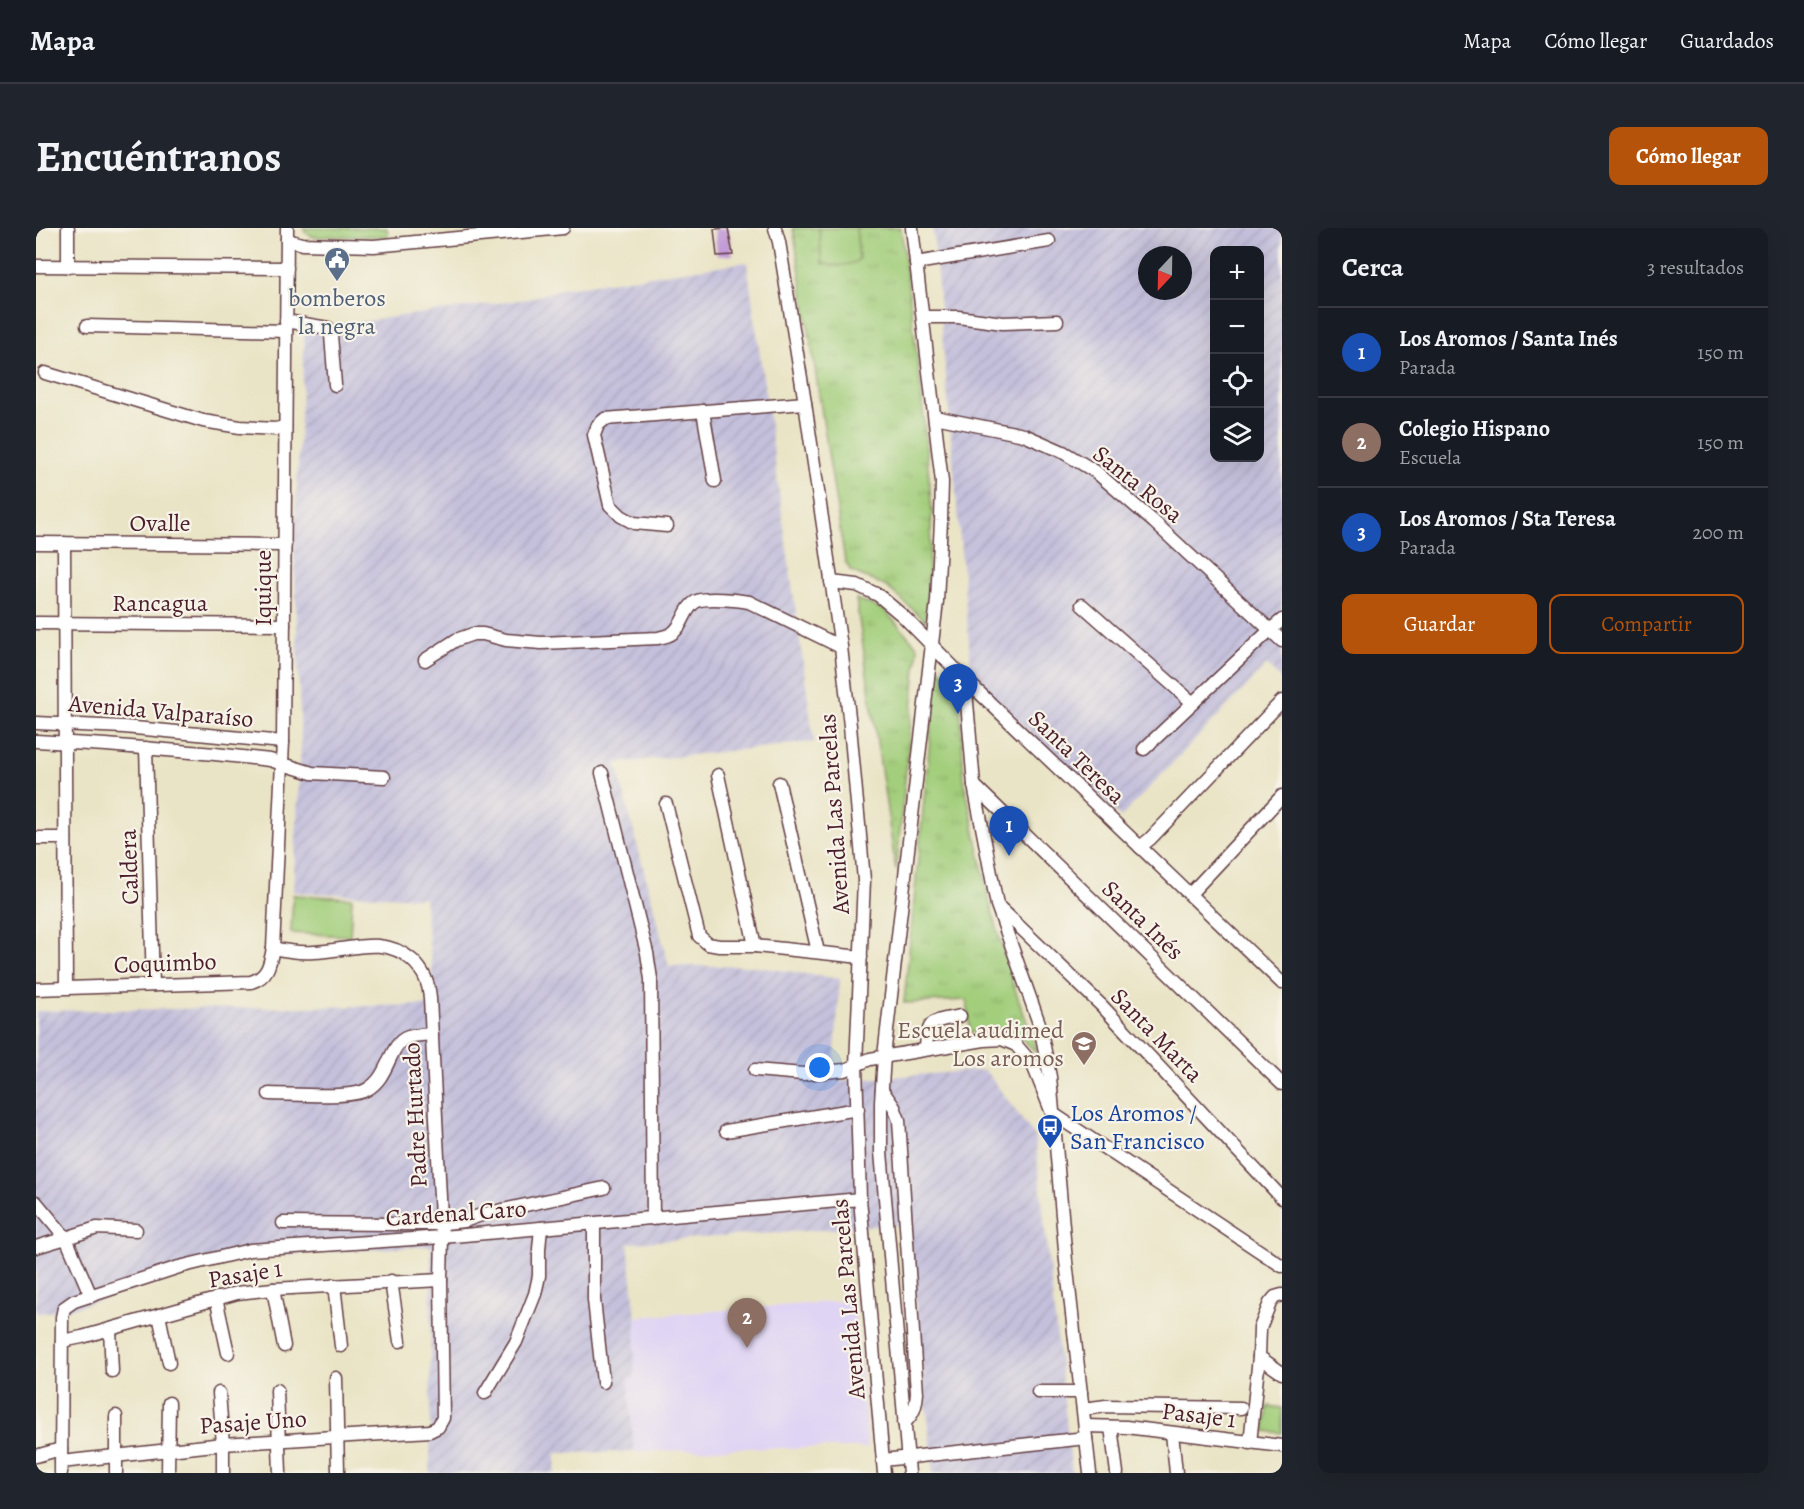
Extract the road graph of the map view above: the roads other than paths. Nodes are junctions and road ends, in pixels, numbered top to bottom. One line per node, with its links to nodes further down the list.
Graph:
1 (68, 228): 9 (street)
2 (563, 228): 5 (street)
3 (775, 228): 17 (street, Avenida Las Parcelas)
4 (912, 228): 7 (street, Avenida Las Parcelas)
5 (287, 234): 10 (street, Iquique)
6 (1049, 242): 7 (street)
7 (916, 262): 11 (street, Avenida Las Parcelas)
8 (36, 266): 9 (street)
9 (68, 267): 10 (street)
10 (287, 268): 14 (street, Iquique)
11 (923, 317): 12 (street); 19 (street, Avenida Las Parcelas)
12 (1057, 321)
13 (87, 326): 14 (street)
14 (286, 326): 16 (street); 20 (street, Iquique)
15 (45, 373): 20 (street)
16 (335, 385)
17 (805, 402): 18 (street); 26 (street, Avenida Las Parcelas)
18 (703, 411): 21 (street); 22 (street)
19 (935, 417): 32 (street, Santa Rosa); 34 (street, Avenida Las Parcelas)
20 (285, 427): 25 (street, Iquique)
21 (715, 481)
22 (667, 526)
23 (36, 543): 24 (street, Ovalle)
24 (64, 543): 25 (street, Ovalle); 30 (street)
25 (285, 545): 31 (street, Iquique)
26 (831, 582): 34 (street, Santa Teresa); 35 (street, Avenida Las Parcelas)
27 (1082, 604): 39 (street)
28 (1282, 620): 32 (street)
29 (36, 623): 30 (street, Rancagua)
30 (64, 623): 31 (street, Rancagua); 41 (street)
31 (284, 625): 44 (street, Iquique)
32 (1270, 630): 33 (street, Santa Rosa); 39 (street)
33 (1282, 641)
34 (931, 645): 37 (street, Santa Teresa); 71 (street, Avenida Las Parcelas)
35 (841, 647): 36 (street); 63 (street, Avenida Las Parcelas)
36 (425, 660)
37 (965, 679): 52 (street); 57 (street, Santa Teresa)
38 (1282, 701): 57 (street)
39 (1193, 703): 46 (street)
40 (36, 723): 41 (street, Avenida Valparaíso)
41 (64, 724): 43 (street); 44 (street, Avenida Valparaíso)
42 (36, 741): 43 (street, Avenida Valparaíso)
43 (64, 742): 45 (street, Avenida Valparaíso); 56 (street)
44 (283, 742): 47 (street, Iquique)
45 (146, 748): 47 (street, Avenida Valparaíso); 65 (street, Caldera)
46 (1144, 749)
47 (282, 765): 50 (street, Avenida Valparaíso); 61 (street, Iquique)
48 (602, 773): 84 (street)
49 (718, 775): 60 (street)
50 (384, 777)
51 (779, 783): 62 (street)
52 (974, 785): 59 (street); 74 (street, Santa Inés)
53 (1282, 796): 58 (street)
54 (666, 804): 60 (street)
55 (36, 838): 56 (street)
56 (65, 838): 66 (street)
57 (1140, 847): 58 (street, Santa Teresa)
58 (1190, 894): 64 (street, Santa Teresa)
59 (997, 905): 78 (street); 81 (street, Santa Marta)
60 (755, 946): 62 (street)
61 (273, 948): 65 (street, Coquimbo); 69 (street, Padre Hurtado)
62 (818, 952): 63 (street)
63 (861, 957): 72 (street, Avenida Las Parcelas)
64 (1282, 983)
65 (153, 985): 66 (street, Coquimbo)
66 (66, 987): 67 (street, Coquimbo)
67 (36, 989)
68 (960, 1016): 70 (street)
69 (432, 1034): 76 (street); 86 (street, Padre Hurtado)
70 (926, 1049): 71 (street); 78 (street)
71 (884, 1056): 72 (street); 75 (street, Avenida Las Parcelas)
72 (856, 1065): 73 (street); 77 (street, Avenida Las Parcelas)
73 (755, 1070)
74 (1282, 1084)
75 (882, 1090): 124 (street, Avenida Las Parcelas); 124 (street)
76 (269, 1094)
77 (858, 1109): 79 (street); 82 (street, Avenida Las Parcelas)
78 (1052, 1113): 93 (street); 116 (street)
79 (726, 1131)
80 (604, 1188): 86 (street)
81 (1282, 1198)
82 (860, 1199): 84 (street, Cardenal Caro); 138 (street, Avenida Las Parcelas)
83 (36, 1202): 91 (street)
84 (652, 1219): 87 (street, Cardenal Caro)
85 (283, 1222): 86 (street)
86 (441, 1223): 90 (street, Padre Hurtado)
87 (594, 1224): 88 (street, Cardenal Caro); 113 (street)
88 (541, 1228): 90 (street, Cardenal Caro); 118 (street)
89 (136, 1230): 91 (street)
90 (442, 1236): 94 (street, Padre Hurtado); 99 (street, Cardenal Caro)
91 (66, 1238): 92 (street); 99 (street)
92 (36, 1247)
93 (1282, 1266)
94 (441, 1280): 95 (street, Pasaje 1); 123 (street, Padre Hurtado)
95 (391, 1281): 96 (street, Pasaje 1); 104 (street)
96 (334, 1285): 97 (street, Pasaje 1); 105 (street)
97 (273, 1289): 100 (street, Pasaje 1); 106 (street)
98 (1281, 1295): 108 (street)
99 (91, 1296): 103 (street, Cardenal Caro)
100 (216, 1298): 101 (street, Pasaje 1); 107 (street)
101 (159, 1315): 102 (street, Pasaje 1); 109 (street)
102 (110, 1329): 103 (street, Pasaje 1); 110 (street)
103 (62, 1341): 133 (street)
104 (400, 1341)
105 (341, 1346)
106 (284, 1347)
107 (228, 1353)
108 (1259, 1357): 111 (street); 130 (street)
109 (169, 1363)
110 (112, 1371)
111 (1282, 1373)
112 (336, 1378): 128 (street)
113 (603, 1382)
114 (277, 1390): 129 (street)
115 (1038, 1392): 116 (street)
116 (1081, 1392): 121 (street)
117 (219, 1393): 131 (street)
118 (485, 1393)
119 (169, 1403): 134 (street)
120 (1241, 1408): 121 (street)
121 (1083, 1409): 126 (street)
122 (116, 1416): 136 (street)
123 (443, 1418): 128 (street, Pasaje Uno)
124 (904, 1423): 137 (street, Avenida Las Parcelas)
125 (1111, 1427): 126 (street, Pasaje 1); 127 (street, Pasaje 1); 148 (street)
126 (1085, 1432): 137 (street, Pasaje 1); 147 (street)
127 (1172, 1433): 130 (street, Pasaje 1); 149 (street)
128 (338, 1437): 129 (street, Pasaje Uno); 144 (street)
129 (279, 1440): 131 (street, Pasaje Uno); 143 (street)
130 (1250, 1443): 132 (street, Pasaje 1)
131 (223, 1444): 134 (street, Pasaje Uno); 142 (street)
132 (1282, 1446)
133 (61, 1449): 135 (street); 139 (street)
134 (168, 1450): 136 (street, Pasaje Uno); 141 (street)
135 (36, 1456)
136 (116, 1457): 139 (street, Pasaje Uno); 140 (street)
137 (907, 1457): 138 (street, Pasaje 1); 146 (street, Avenida Las Parcelas)
138 (883, 1460): 145 (street, Avenida Las Parcelas)
139 (61, 1468)
140 (116, 1473)
141 (168, 1473)
142 (223, 1473)
143 (280, 1473)
144 (338, 1473)
145 (884, 1473)
146 (909, 1473)
147 (1090, 1473)
148 (1117, 1473)
149 (1176, 1473)

